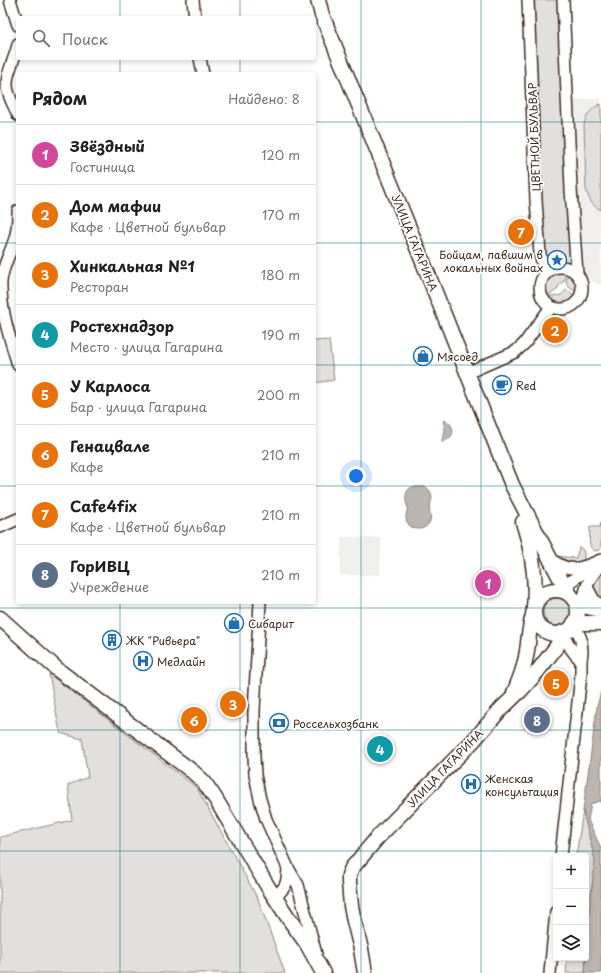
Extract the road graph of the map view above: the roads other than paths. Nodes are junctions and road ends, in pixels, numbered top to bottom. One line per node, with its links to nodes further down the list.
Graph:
1 (10, 0): 7 (street)
2 (193, 0): 6 (street)
3 (318, 0): 17 (main road, УЛИЦА ГАГАРИНА)
4 (528, 0): 13 (street, ЦВЕТНОЙ БУЛЬВАР)
5 (563, 0): 14 (street)
6 (195, 16)
7 (16, 19)
8 (16, 51): 11 (street)
9 (200, 60): 10 (street)
10 (203, 72)
11 (16, 110)
12 (16, 236): 16 (street)
13 (545, 274): 14 (street); 15 (street)
14 (577, 274): 15 (street)
15 (551, 307): 17 (street)
16 (16, 358)
17 (467, 373): 18 (main road, УЛИЦА ГАГАРИНА)
18 (512, 485): 21 (main road); 28 (main road)
19 (16, 520): 20 (street)
20 (0, 527)
21 (550, 558): 22 (street); 25 (main road)
22 (601, 561): 25 (street)
23 (601, 566): 24 (street)
24 (587, 587): 25 (street); 27 (street)
25 (572, 602): 27 (main road); 28 (main road); 30 (main road); 31 (main road); 32 (street)
26 (260, 604): 35 (street)
27 (601, 607)
28 (534, 608): 31 (main road); 33 (main road)
29 (0, 618): 36 (main road)
30 (601, 623)
31 (563, 632): 32 (street); 33 (main road)
32 (580, 660): 34 (street)
33 (511, 698): 39 (main road, УЛИЦА ГАГАРИНА)
34 (561, 853)
35 (288, 868): 36 (street); 38 (street)
36 (272, 892): 38 (main road)
37 (555, 925): 40 (street)
38 (321, 970)
39 (365, 973)
40 (550, 973)

